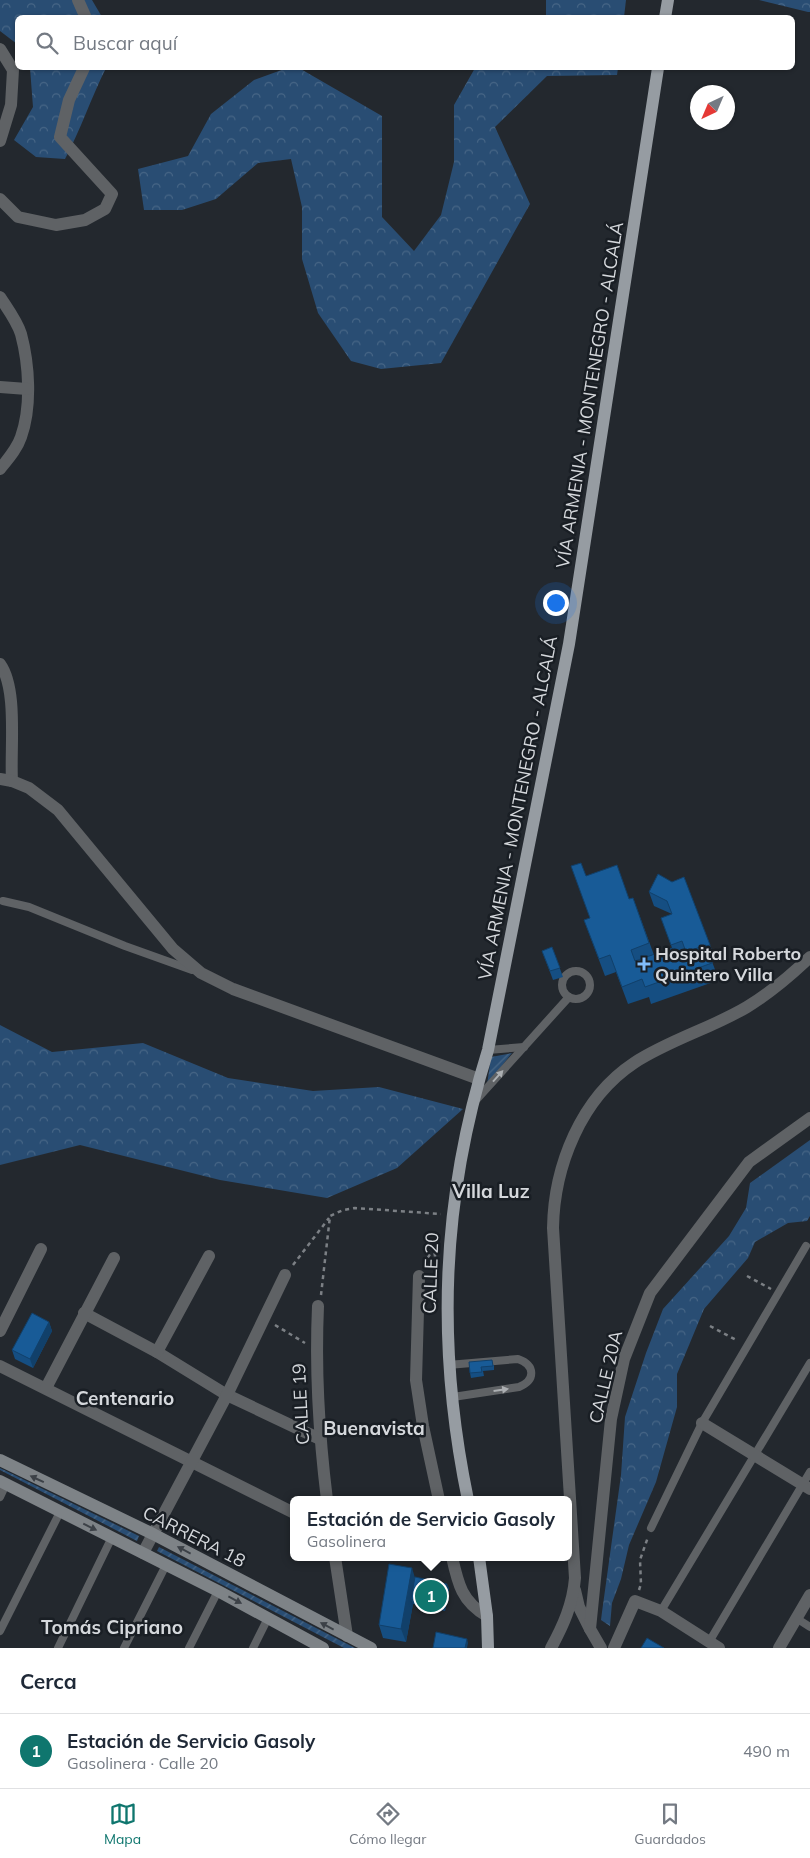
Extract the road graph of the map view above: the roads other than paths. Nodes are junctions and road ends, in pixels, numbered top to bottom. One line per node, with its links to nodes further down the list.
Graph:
1 (78, 0): 3 (street)
2 (668, 0): 4 (main road)
3 (85, 15)
4 (666, 15)
5 (0, 49): 8 (street)
6 (83, 70): 9 (street)
7 (658, 70): 21 (main road, VÍA ARMENIA - MONTENEGRO - ALCALÁ)
8 (0, 141)
9 (0, 199)
10 (0, 297): 12 (street)
11 (0, 386): 12 (street)
12 (27, 389): 13 (street)
13 (0, 469)
14 (0, 664): 15 (street)
15 (6, 780): 18 (street)
16 (3, 901): 18 (lane)
17 (810, 958): 52 (street)
18 (200, 973): 22 (street)
19 (569, 997): 20 (lane)
20 (524, 1047): 21 (lane); 23 (lane, one-way to 20)
21 (488, 1050): 22 (main road, CALLE 20)
22 (479, 1079): 23 (main road, CALLE 20)
23 (472, 1105): 36 (main road, CALLE 20)
24 (810, 1118): 73 (street, CALLE 20A)
25 (806, 1246): 41 (lane)
26 (41, 1249): 33 (street)
27 (209, 1256): 34 (street)
28 (114, 1258): 32 (street)
29 (285, 1275): 39 (street)
30 (419, 1276): 50 (street)
31 (318, 1306): 42 (street, CALLE 19)
32 (84, 1313): 34 (street); 38 (street)
33 (0, 1331)
34 (157, 1352): 39 (street)
35 (810, 1363): 43 (lane)
36 (448, 1365): 40 (main road, CALLE 20); 40 (lane, one-way to 36)
37 (0, 1366): 38 (street)
38 (46, 1388): 45 (street)
39 (227, 1395): 42 (street); 45 (street)
40 (453, 1397): 51 (main road, CALLE 20)
41 (702, 1423): 43 (street); 56 (lane)
42 (320, 1438): 49 (street, CALLE 19)
43 (754, 1455): 48 (street); 68 (lane)
44 (0, 1460): 57 (main road, CARRERA 18, one-way to 44)
45 (190, 1463): 54 (street); 57 (street)
46 (810, 1472): 48 (lane)
47 (3, 1482): 53 (lane); 55 (main road, CARRERA 18)
48 (807, 1487): 76 (lane)
49 (327, 1496)
50 (438, 1496)
51 (467, 1496)
52 (569, 1496)
53 (0, 1497)
54 (290, 1511)
55 (60, 1512): 58 (main road, CARRERA 18, one-way to 58); 74 (lane)
56 (651, 1528)
57 (153, 1534): 59 (street); 75 (main road, CARRERA 18, one-way to 57)
58 (112, 1537): 59 (main road, CARRERA 18); 77 (lane)
59 (143, 1553): 64 (main road, CARRERA 18)
60 (572, 1554): 65 (street)
61 (336, 1561): 75 (street)
62 (453, 1561): 69 (street)
63 (480, 1561): 69 (main road)
64 (166, 1564): 66 (main road, CARRERA 18); 78 (lane)
65 (574, 1588): 73 (street); 84 (street)
66 (218, 1590): 70 (main road, CARRERA 18, one-way to 70); 79 (lane)
67 (810, 1595): 71 (street)
68 (661, 1610): 76 (street); 86 (street)
69 (487, 1616): 83 (main road)
70 (268, 1618): 80 (lane); 81 (main road, CARRERA 18)
71 (796, 1618): 72 (lane); 87 (street)
72 (810, 1627)
73 (590, 1629): 85 (street)
74 (0, 1630)
75 (347, 1636): 82 (main road, CARRERA 18)
76 (714, 1645)
77 (58, 1648)
78 (124, 1648)
79 (189, 1648)
80 (253, 1648)
81 (322, 1648)
82 (371, 1648)
83 (488, 1648)
84 (551, 1648)
85 (602, 1648)
86 (614, 1648)
87 (779, 1648)

